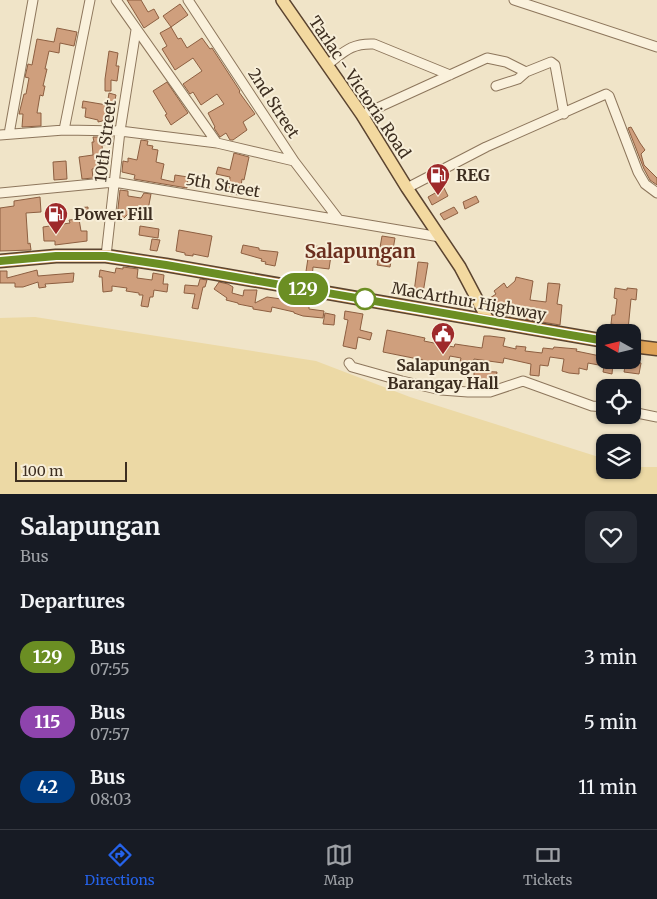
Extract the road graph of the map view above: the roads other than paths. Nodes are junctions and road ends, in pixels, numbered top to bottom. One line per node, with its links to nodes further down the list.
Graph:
1 (33, 0): 17 (street)
2 (90, 0): 15 (street)
3 (116, 0): 7 (street)
4 (188, 0): 19 (street, 2nd Street)
5 (282, 0): 9 (main road, Tarlac - Victoria Road)
6 (514, 0): 8 (street)
7 (136, 30): 16 (street, 10th Street); 18 (street)
8 (657, 47)
9 (327, 65): 11 (street); 14 (main road, Tarlac - Victoria Road)
10 (526, 72): 11 (street); 12 (street); 13 (street)
11 (450, 75): 14 (street)
12 (496, 86)
13 (564, 114): 21 (street); 23 (street)
14 (362, 115): 21 (main road, Tarlac - Victoria Road)
15 (64, 130): 16 (street); 17 (street)
16 (120, 131): 18 (street); 20 (street, 10th Street)
17 (5, 135)
18 (217, 143): 19 (street)
19 (294, 161): 24 (street, 2nd Street)
20 (114, 182): 22 (street, 5th Street); 24 (street, 5th Street); 26 (street, 10th Street)
21 (407, 188): 25 (main road, Tarlac - Victoria Road)
22 (0, 193)
23 (657, 193)
24 (339, 220): 25 (street, 5th Street)
25 (440, 237): 28 (main road, Tarlac - Victoria Road)
26 (106, 256): 27 (highway, MacArthur Highway); 28 (highway, MacArthur Highway)
27 (0, 261)
28 (488, 320): 29 (highway, MacArthur Highway)
29 (596, 339)
30 (641, 347): 31 (highway)
31 (657, 350)
32 (349, 362): 33 (street)
33 (596, 406)
34 (641, 414): 35 (street)
35 (657, 417)

